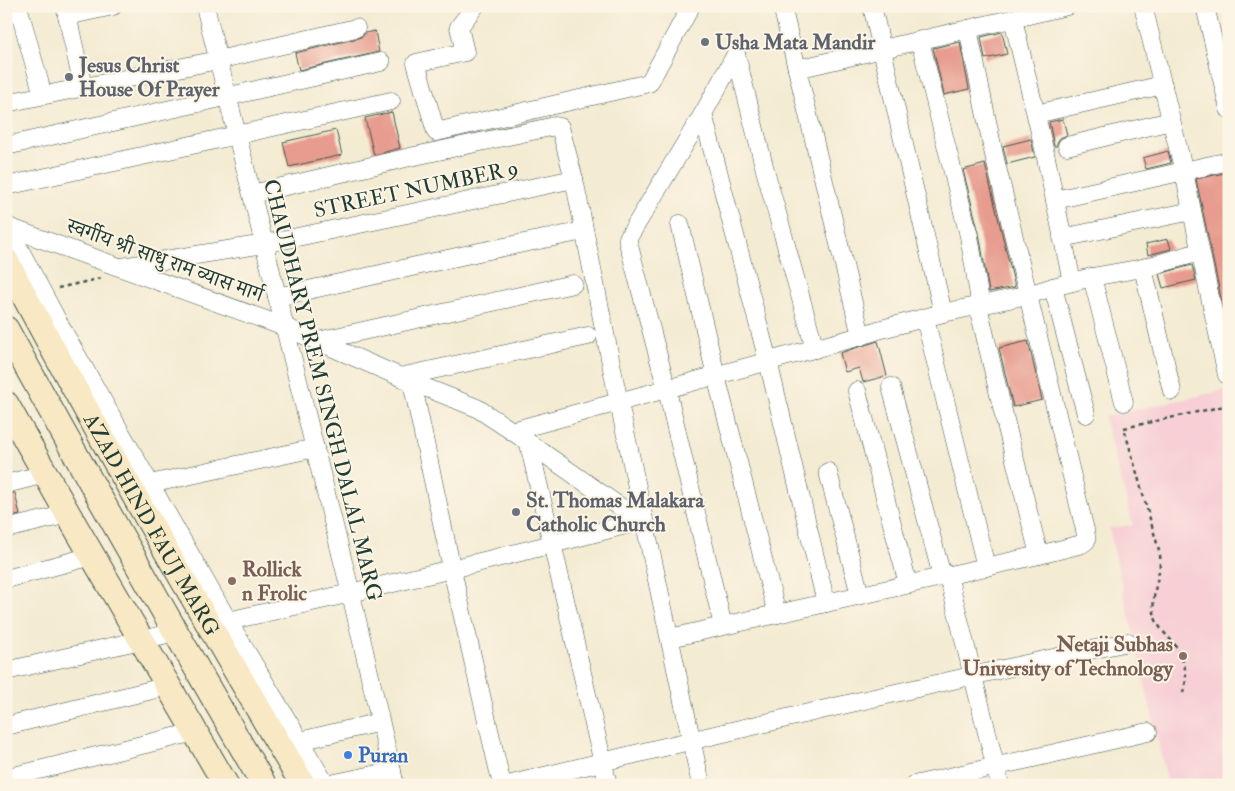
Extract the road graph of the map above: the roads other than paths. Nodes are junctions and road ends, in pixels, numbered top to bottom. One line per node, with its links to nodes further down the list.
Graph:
1 (18, 6): 22 (street)
2 (113, 6): 11 (street)
3 (205, 6): 17 (street, CHAUDHARY PREM SINGH DALAL MARG)
4 (475, 6): 5 (street)
5 (691, 6)
6 (782, 6): 19 (street)
7 (872, 6): 16 (street)
8 (1067, 6): 12 (street)
9 (1143, 6): 20 (street)
10 (1205, 6): 26 (street)
11 (66, 11): 21 (street)
12 (1013, 19): 14 (street); 28 (street)
13 (356, 28): 17 (street)
14 (968, 30): 15 (street); 53 (street)
15 (920, 40): 16 (street); 55 (street)
16 (882, 50): 19 (street); 56 (street)
17 (218, 60): 21 (street); 23 (street, CHAUDHARY PREM SINGH DALAL MARG)
18 (381, 62): 23 (street)
19 (797, 68): 61 (street)
20 (1162, 85): 28 (street); 29 (street)
21 (83, 87): 22 (street)
22 (42, 95): 25 (street)
23 (228, 97): 30 (street, CHAUDHARY PREM SINGH DALAL MARG); 31 (street)
24 (391, 101): 30 (street)
25 (6, 103)
26 (1229, 108)
27 (703, 114): 63 (street); 64 (street); 69 (street)
28 (1036, 114): 38 (street)
29 (1171, 121): 32 (street); 34 (street)
30 (238, 136): 36 (street); 37 (street, CHAUDHARY PREM SINGH DALAL MARG)
31 (6, 146)
32 (1067, 146)
33 (1229, 161): 34 (street)
34 (1184, 172): 38 (street); 39 (street)
35 (574, 179): 37 (street); 42 (street); 44 (street, STREET NUMBER 9)
36 (6, 186)
37 (252, 194): 44 (street, CHAUDHARY PREM SINGH DALAL MARG)
38 (1055, 200): 43 (street)
39 (1192, 211): 43 (street); 45 (street)
40 (680, 224): 66 (street)
41 (7, 226): 47 (street, स्वर्गीय श्री साधु राम व्यास मार्ग); 83 (street)
42 (584, 231): 54 (street); 73 (street)
43 (1062, 238): 50 (street)
44 (264, 244): 47 (street, STREET NUMBER 9); 54 (street, CHAUDHARY PREM SINGH DALAL MARG)
45 (1200, 252): 48 (street); 65 (street)
46 (6, 261): 120 (main road, AZAD HIND FAUJ MARG)
47 (119, 267): 58 (street, स्वर्गीय श्री साधु राम व्यास मार्ग)
48 (1143, 268): 49 (street); 70 (street)
49 (1092, 277): 50 (street); 72 (street)
50 (1072, 282): 52 (street)
51 (573, 284): 62 (street)
52 (1054, 286): 53 (street); 75 (street)
53 (1028, 295): 55 (street); 88 (street)
54 (277, 297): 58 (street, CHAUDHARY PREM SINGH DALAL MARG)
55 (978, 306): 56 (street); 88 (street)
56 (944, 313): 57 (street)
57 (925, 318): 61 (street); 90 (street)
58 (285, 327): 62 (street, स्वर्गीय श्री साधु राम व्यास मार्ग); 79 (street, CHAUDHARY PREM SINGH DALAL MARG)
59 (6, 329): 101 (main road, AZAD HIND FAUJ MARG)
60 (588, 336): 67 (street)
61 (861, 336): 63 (street)
62 (318, 341): 67 (street, स्वर्गीय श्री साधु राम व्यास मार्ग)
63 (814, 349): 64 (street)
64 (768, 361): 66 (street); 97 (street)
65 (1227, 375)
66 (716, 376): 69 (street); 98 (street)
67 (406, 379): 77 (street, स्वर्गीय श्री साधु राम व्यास मार्ग); 91 (street)
68 (891, 387): 92 (street)
69 (666, 390): 73 (street); 100 (street)
70 (1172, 391)
71 (857, 392): 94 (street)
72 (1124, 402)
73 (619, 403): 77 (street); 85 (street)
74 (6, 404): 76 (main road)
75 (1086, 414)
76 (13, 429): 81 (main road)
77 (512, 431): 78 (street, स्वर्गीय श्री साधु राम व्यास मार्ग)
78 (529, 444): 85 (street, स्वर्गीय श्री साधु राम व्यास मार्ग); 87 (street)
79 (315, 448): 83 (street); 95 (street, CHAUDHARY PREM SINGH DALAL MARG)
80 (828, 472): 96 (street)
81 (45, 474): 82 (street); 84 (main road)
82 (6, 484)
83 (150, 484): 99 (street)
84 (68, 514): 86 (street); 89 (main road)
85 (643, 523): 87 (street); 102 (street)
86 (6, 529)
87 (553, 544): 91 (street); 114 (street)
88 (1039, 555): 90 (street)
89 (92, 556): 93 (street); 103 (main road)
90 (986, 567): 92 (street)
91 (452, 570): 95 (street); 122 (street)
92 (945, 576): 94 (street); 106 (street)
93 (6, 579)
94 (908, 584): 96 (street)
95 (351, 594): 99 (street); 108 (street, CHAUDHARY PREM SINGH DALAL MARG)
96 (860, 595): 97 (street)
97 (826, 602): 98 (street)
98 (777, 614): 100 (street)
99 (228, 621): 113 (street)
100 (723, 626): 102 (street)
101 (176, 632): 103 (street); 119 (main road, AZAD HIND FAUJ MARG)
102 (670, 638): 112 (street)
103 (141, 640): 105 (street); 107 (main road)
104 (1128, 642): 106 (street)
105 (6, 671)
106 (972, 676): 112 (street); 115 (street)
107 (168, 686): 109 (street); 110 (main road)
108 (380, 722): 113 (street); 117 (street, CHAUDHARY PREM SINGH DALAL MARG)
109 (6, 726)
110 (195, 732): 116 (street); 118 (main road)
111 (1148, 732): 115 (street)
112 (691, 740): 114 (street); 125 (street)
113 (300, 741): 121 (street)
114 (603, 762): 123 (street); 124 (street)
115 (996, 766): 126 (street); 127 (street)
116 (6, 778)
117 (393, 778): 121 (street)
118 (226, 785)
119 (264, 785)
120 (303, 785)
121 (326, 785)
122 (502, 785)
123 (508, 785)
124 (608, 785)
125 (701, 785)
126 (914, 785)
127 (1000, 785)

